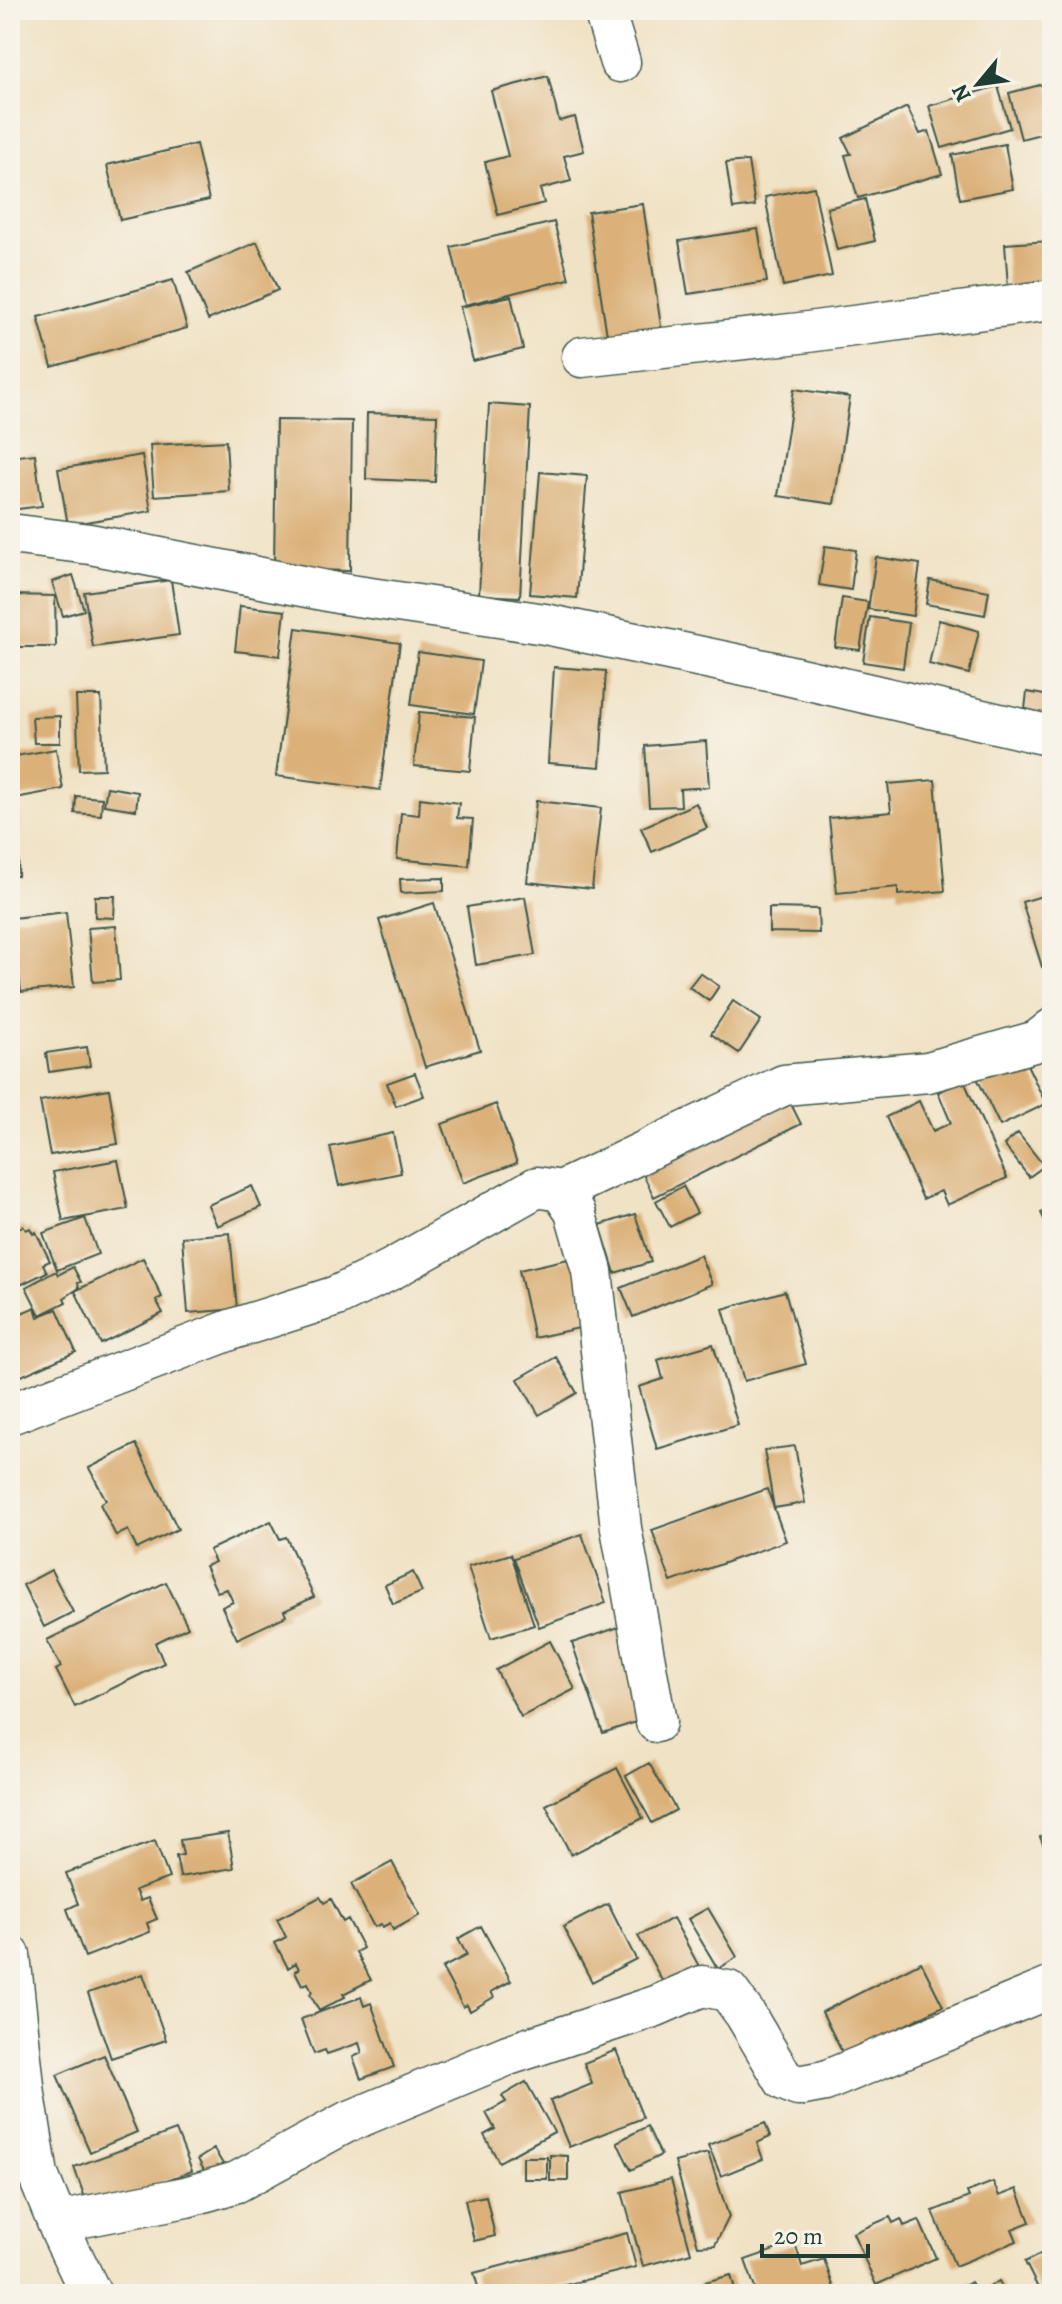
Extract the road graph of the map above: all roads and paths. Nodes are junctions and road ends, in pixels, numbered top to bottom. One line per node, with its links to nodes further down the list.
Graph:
1 (604, 10): 2 (street)
2 (620, 62)
3 (1052, 300): 4 (street)
4 (582, 357)
5 (10, 534): 6 (street)
6 (1050, 744)
7 (1052, 1029): 8 (street)
8 (561, 1191): 9 (street); 10 (street)
9 (10, 1414)
10 (656, 1722)
11 (10, 1955): 13 (street)
12 (1052, 1987): 13 (street)
13 (57, 2222): 14 (street)
14 (91, 2294)

